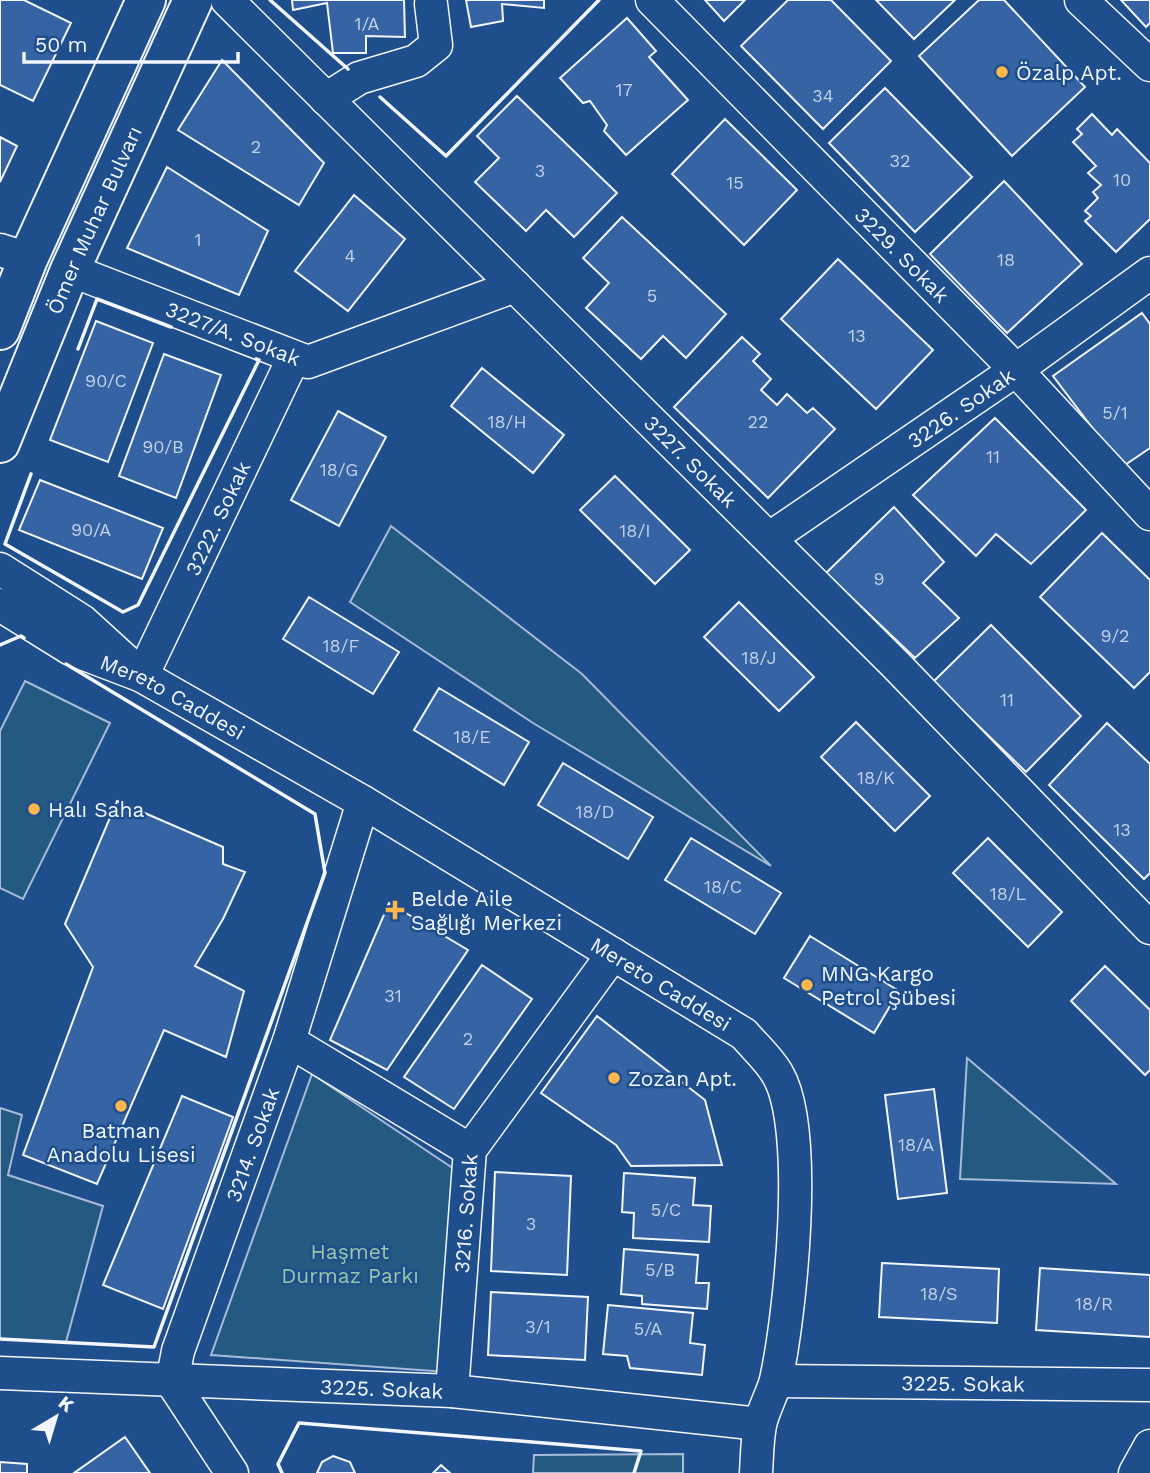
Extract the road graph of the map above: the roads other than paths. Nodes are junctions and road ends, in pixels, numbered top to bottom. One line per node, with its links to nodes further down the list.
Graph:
1 (146, 0): 9 (main road, Ömer Muhar Bulvarı)
2 (193, 0): 10 (main road, Ömer Muhar Bulvarı)
3 (227, 0): 8 (street, 3227. Sokak)
4 (652, 0): 15 (street, 3229. Sokak)
5 (1081, 0): 7 (street)
6 (431, 4): 8 (street)
7 (1150, 65)
8 (326, 99): 12 (street, 3227. Sokak)
9 (14, 255): 13 (main road, Ömer Muhar Bulvarı)
10 (70, 270): 14 (street, 3227/A. Sokak); 16 (main road, Ömer Muhar Bulvarı)
11 (1150, 273): 15 (street, 3226. Sokak)
12 (515, 286): 14 (street, 3227/A. Sokak); 18 (street, 3227. Sokak)
13 (0, 330)
14 (293, 359): 21 (street, 3222. Sokak)
15 (1016, 370): 17 (street, 3229. Sokak); 18 (street, 3226. Sokak)
16 (0, 443)
17 (1150, 514)
18 (769, 538): 23 (street, 3227. Sokak)
19 (0, 569): 21 (street)
20 (0, 605): 21 (street, Mereto Caddesi)
21 (142, 676): 22 (street, Mereto Caddesi)
22 (363, 802): 24 (street, Mereto Caddesi); 25 (street, 3214. Sokak)
23 (1150, 928)
24 (613, 954): 26 (street, 3216. Sokak); 28 (street, Mereto Caddesi)
25 (289, 1041): 26 (street); 29 (street, 3214. Sokak)
26 (470, 1150): 31 (street, 3216. Sokak)
27 (0, 1373): 29 (street, 3225. Sokak)
28 (776, 1381): 30 (street, 3225. Sokak); 32 (street, Mereto Caddesi)
29 (172, 1382): 31 (street, 3225. Sokak); 34 (street)
30 (1150, 1385)
31 (452, 1391): 32 (street, 3225. Sokak)
32 (760, 1424): 35 (street, Mereto Caddesi)
33 (1150, 1446): 36 (street)
34 (232, 1473)
35 (756, 1473)
36 (1135, 1473)

